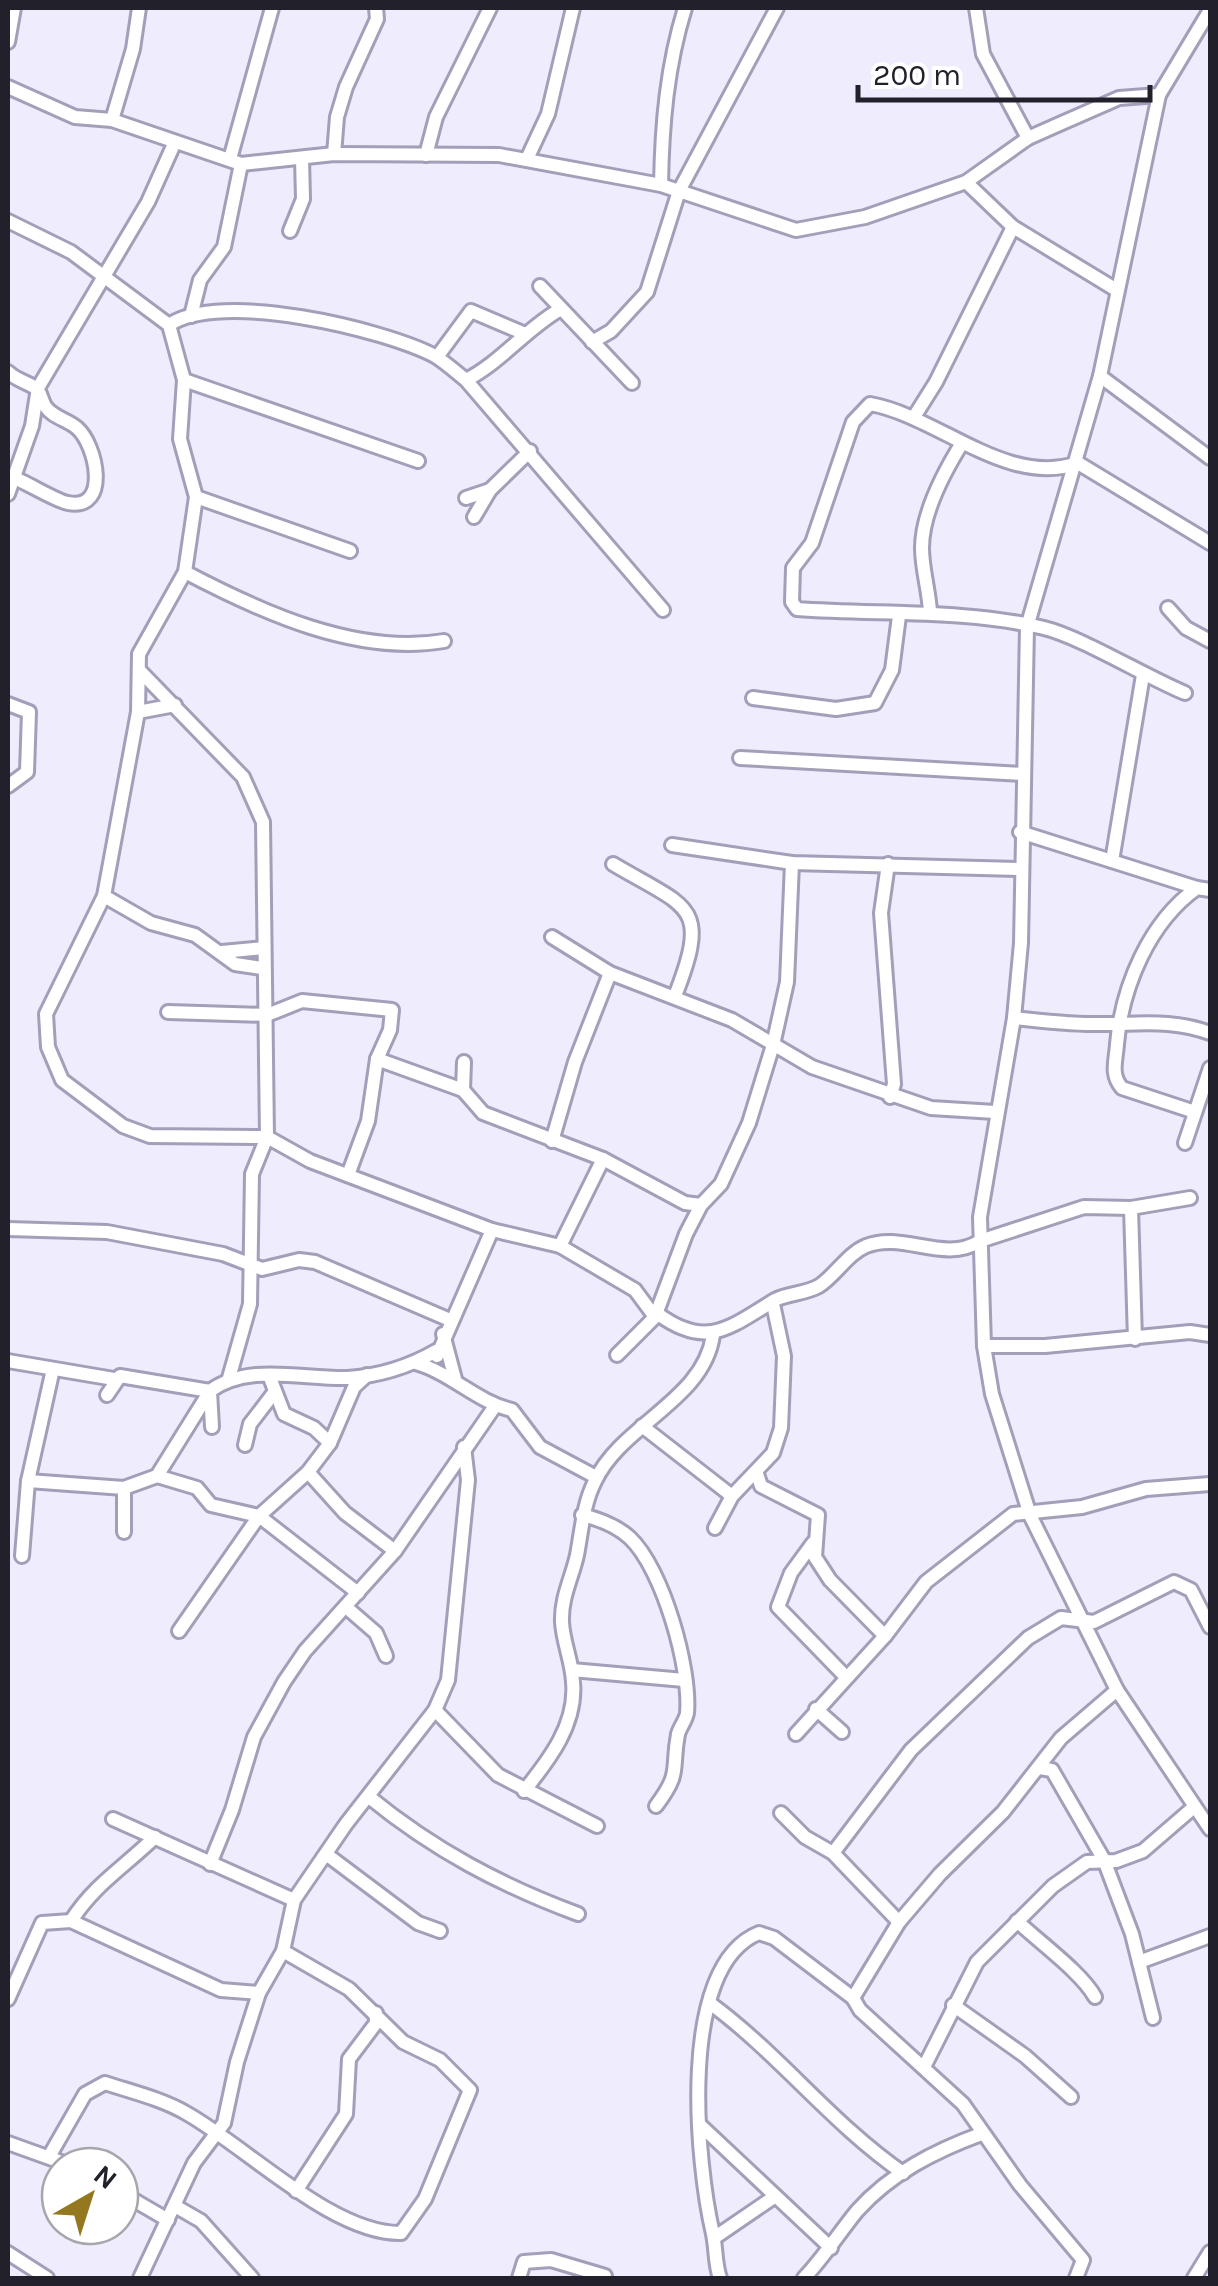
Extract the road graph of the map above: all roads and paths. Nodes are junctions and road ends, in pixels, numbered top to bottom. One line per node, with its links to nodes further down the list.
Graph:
1 (14, 8): 11 (street)
2 (138, 8): 14 (street)
3 (272, 8): 21 (street)
4 (376, 8): 17 (street)
5 (490, 8): 18 (street)
6 (573, 8): 20 (street)
7 (685, 8): 23 (street)
8 (777, 8): 24 (street)
9 (976, 8): 15 (street)
10 (1210, 10): 13 (street)
11 (8, 42)
12 (8, 88): 14 (street)
13 (1160, 95): 15 (street); 30 (street)
14 (112, 120): 16 (street)
15 (1028, 138): 22 (street)
16 (174, 144): 21 (street); 28 (street)
17 (334, 154): 18 (street); 19 (street)
18 (426, 154): 20 (street)
19 (302, 158): 21 (street); 27 (street)
20 (528, 159): 23 (street)
21 (236, 161): 32 (street)
22 (966, 182): 24 (street); 26 (street)
23 (661, 185): 24 (street)
24 (679, 191): 35 (street)
25 (8, 221): 28 (street)
26 (1013, 226): 30 (street); 43 (street)
27 (290, 231)
28 (105, 278): 33 (street); 42 (street)
29 (540, 286): 31 (street)
30 (1115, 290): 37 (street)
31 (559, 310): 34 (street); 35 (street)
32 (190, 316): 33 (street); 36 (street)
33 (169, 325): 39 (street)
34 (523, 333): 36 (street); 40 (street)
35 (592, 342): 41 (street)
36 (437, 358): 40 (street)
37 (1100, 376): 46 (street); 48 (street)
38 (10, 380): 42 (street)
39 (184, 380): 47 (street); 52 (street)
40 (466, 380): 45 (street)
41 (632, 382)
42 (38, 388): 49 (street); 49 (street)
43 (914, 417): 44 (street); 61 (street)
44 (962, 443): 48 (street); 60 (street)
45 (530, 451): 50 (street); 59 (street)
46 (1210, 458)
47 (418, 461)
48 (1071, 466): 55 (street); 62 (street)
49 (12, 477): 51 (street)
50 (490, 490): 53 (street); 54 (street)
51 (8, 494)
52 (196, 498): 56 (street); 57 (street)
53 (466, 498)
54 (474, 517)
55 (1210, 543)
56 (350, 551)
57 (185, 572): 63 (street); 65 (street)
58 (1168, 608): 64 (street)
59 (662, 610)
60 (930, 612): 61 (street); 62 (street)
61 (899, 616): 68 (street)
62 (1026, 627): 66 (street); 73 (street)
63 (444, 641)
64 (1210, 641)
65 (139, 670): 70 (street); 71 (street)
66 (1143, 675): 67 (street); 77 (street)
67 (1185, 693)
68 (752, 698)
69 (8, 704): 74 (street)
70 (176, 705): 71 (street); 85 (street)
71 (138, 712): 83 (street)
72 (740, 758): 73 (street)
73 (1024, 774): 75 (street)
74 (8, 786)
75 (1020, 832): 77 (street); 81 (street)
76 (672, 845): 78 (street)
77 (1112, 861): 82 (street)
78 (792, 863): 80 (street); 95 (street)
79 (613, 864): 89 (street)
80 (888, 864): 81 (street); 100 (street)
81 (1020, 870): 92 (street)
82 (1204, 889): 93 (street)
83 (104, 896): 86 (street); 103 (street)
84 (552, 937): 88 (street)
85 (264, 948): 86 (street); 87 (street)
86 (222, 952): 87 (street)
87 (262, 968): 91 (street)
88 (610, 973): 89 (street); 104 (street)
89 (675, 996): 95 (street)
90 (168, 1012): 91 (street)
91 (267, 1015): 96 (street); 103 (street)
92 (1014, 1018): 93 (street); 101 (street)
93 (1118, 1024): 94 (street); 102 (street)
94 (1210, 1033)
95 (774, 1045): 100 (street); 109 (street)
96 (377, 1059): 99 (street); 107 (street)
97 (464, 1062): 99 (street)
98 (1210, 1068): 102 (street)
99 (463, 1090): 104 (street)
100 (890, 1097): 101 (street)
101 (995, 1112): 113 (street)
102 (1195, 1112): 105 (street)
103 (266, 1137): 107 (street); 115 (street)
104 (552, 1141): 106 (street)
105 (1185, 1142)
106 (603, 1159): 109 (street); 114 (street)
107 (348, 1176): 112 (street)
108 (1190, 1198): 110 (street)
109 (701, 1205): 117 (street)
110 (1131, 1208): 113 (street); 122 (street)
111 (8, 1230): 115 (street)
112 (492, 1230): 114 (street); 118 (street)
113 (980, 1241): 116 (street); 123 (street)
114 (560, 1246): 117 (street)
115 (252, 1265): 118 (street); 131 (street)
116 (773, 1304): 120 (street); 145 (street)
117 (655, 1318): 120 (street); 125 (street)
118 (450, 1320): 119 (street)
119 (443, 1334): 124 (street); 132 (street)
120 (713, 1335): 139 (street)
121 (1210, 1335): 122 (street)
122 (1135, 1339): 123 (street)
123 (984, 1346): 153 (street)
124 (436, 1351): 127 (street); 129 (street)
125 (617, 1354)
126 (8, 1361): 128 (street)
127 (416, 1362): 129 (street); 134 (street)
128 (53, 1369): 133 (street); 148 (street)
129 (438, 1369): 132 (street)
130 (269, 1376): 131 (street); 134 (street); 136 (street)
131 (229, 1378): 135 (street)
132 (455, 1378): 138 (street)
133 (114, 1380): 135 (street); 137 (street)
134 (350, 1382): 141 (street)
135 (210, 1392): 140 (street); 146 (street)
136 (273, 1394): 141 (street); 142 (street)
137 (107, 1395)
138 (495, 1406): 143 (street); 147 (street)
139 (642, 1426): 147 (street); 151 (street)
140 (212, 1427)
141 (330, 1443): 144 (street)
142 (245, 1444)
143 (464, 1447): 158 (street); 172 (street)
144 (308, 1472): 154 (street); 158 (street)
145 (757, 1474): 151 (street); 157 (street)
146 (156, 1476): 150 (street); 154 (street)
147 (596, 1477): 152 (street)
148 (28, 1481): 150 (street); 159 (street)
149 (1210, 1484): 153 (street)
150 (124, 1488): 156 (street)
151 (732, 1496): 155 (street)
152 (582, 1514): 167 (street); 169 (street)
153 (1030, 1515): 162 (street); 165 (street)
154 (260, 1516): 160 (street); 164 (street)
155 (716, 1528)
156 (124, 1532)
157 (813, 1543): 165 (street); 168 (street)
158 (395, 1551): 160 (street)
159 (22, 1556)
160 (358, 1593): 161 (street)
161 (346, 1607): 166 (street); 188 (street)
162 (1082, 1623): 163 (street); 170 (street); 185 (street)
163 (1210, 1627)
164 (179, 1632)
165 (885, 1636): 168 (street)
166 (386, 1656)
167 (572, 1670): 169 (street); 176 (street)
168 (845, 1676): 171 (street)
169 (684, 1680): 178 (street)
170 (1117, 1690): 175 (street); 179 (street)
171 (816, 1709): 173 (street); 174 (street)
172 (435, 1710): 176 (street); 177 (street)
173 (842, 1732)
174 (796, 1734)
175 (1040, 1768): 187 (street); 193 (street)
176 (524, 1791): 182 (street)
177 (369, 1798): 186 (street); 190 (street)
178 (656, 1806)
179 (1194, 1808): 183 (street); 187 (street)
180 (781, 1813): 185 (street)
181 (113, 1818): 184 (street)
182 (596, 1826)
183 (1210, 1829)
184 (155, 1838): 188 (street); 192 (street)
185 (832, 1853): 193 (street)
186 (326, 1854): 189 (street); 194 (street)
187 (1104, 1860): 191 (street); 197 (street)
188 (210, 1864): 189 (street)
189 (294, 1900): 196 (street)
190 (578, 1914)
191 (1017, 1921): 199 (street); 203 (street)
192 (71, 1922): 198 (street); 201 (street)
193 (899, 1922): 200 (street)
194 (440, 1931)
195 (1210, 1936): 197 (street)
196 (283, 1950): 198 (street); 204 (street)
197 (1139, 1962): 205 (street)
198 (260, 1993): 209 (street)
199 (1095, 1996)
200 (853, 1998): 202 (street); 206 (street)
201 (8, 1999)
202 (711, 2004): 208 (street); 214 (street)
203 (953, 2004): 206 (street); 207 (street)
204 (376, 2012): 215 (street); 215 (street)
205 (1153, 2018)
206 (925, 2065): 210 (street)
207 (1071, 2097)
208 (699, 2124): 216 (street); 219 (street)
209 (218, 2132): 212 (street); 215 (street); 218 (street)
210 (981, 2134): 214 (street); 230 (street)
211 (8, 2143): 213 (street)
212 (55, 2146)
213 (40, 2152)
214 (903, 2174): 220 (street)
215 (296, 2191)
216 (774, 2197): 219 (street); 220 (street)
217 (140, 2200): 218 (street)
218 (172, 2213): 225 (street); 226 (street)
219 (714, 2238): 228 (street)
220 (831, 2248): 229 (street)
221 (1210, 2252): 231 (street)
222 (8, 2253): 224 (street)
223 (605, 2276): 227 (street)
224 (47, 2278)
225 (140, 2278)
226 (252, 2278)
227 (519, 2278)
228 (720, 2278)
229 (804, 2278)
230 (1076, 2278)
231 (1194, 2278)

